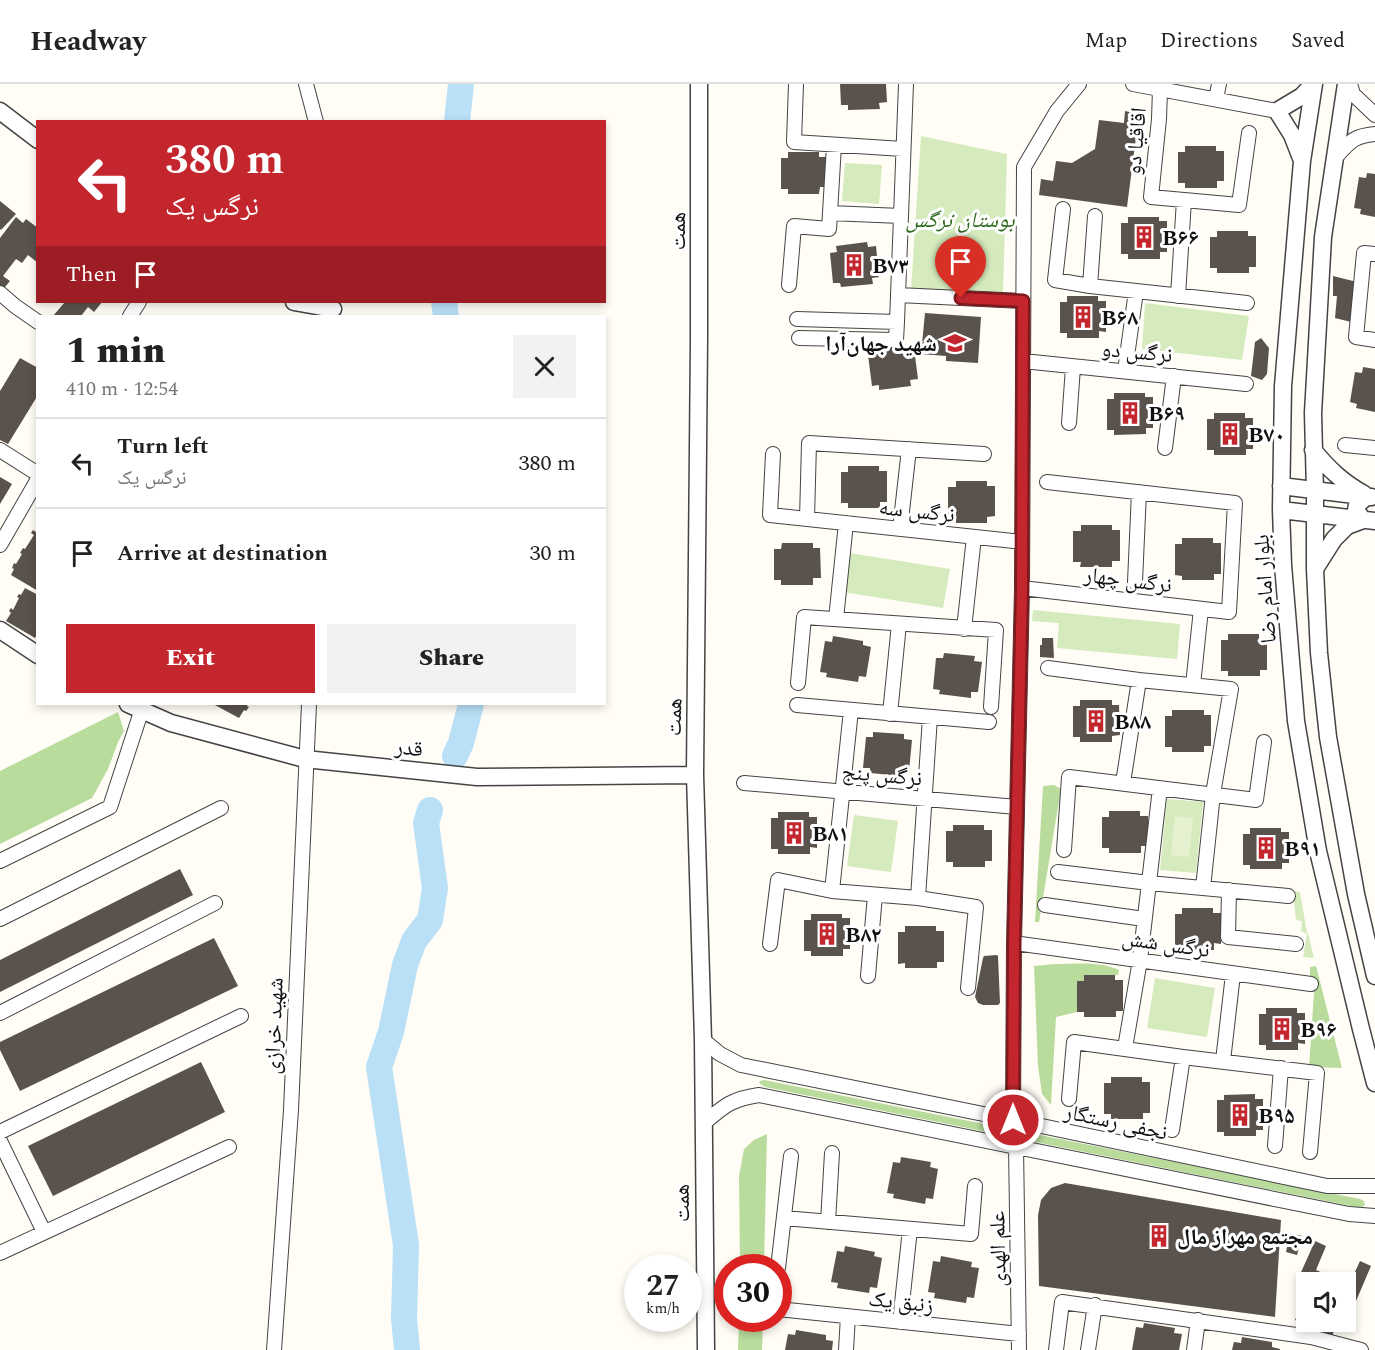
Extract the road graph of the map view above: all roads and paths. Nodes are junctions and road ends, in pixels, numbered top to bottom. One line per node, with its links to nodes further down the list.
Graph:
1 (306, 84): 15 (street)
2 (699, 84): 97 (street, همت)
3 (796, 84): 19 (street)
4 (906, 84): 20 (street)
5 (1078, 84): 35 (street)
6 (1133, 84): 10 (street)
7 (1219, 84): 11 (street)
8 (1313, 84): 13 (street); 22 (street, بلوار امام رضا)
9 (1348, 84): 14 (street); 21 (street)
10 (1161, 89): 11 (street); 23 (street, اقاقیا دو)
11 (1216, 99): 13 (street)
12 (0, 111): 18 (street)
13 (1277, 111): 22 (street)
14 (1375, 115)
15 (315, 120)
16 (1249, 133): 23 (street)
17 (1375, 134): 21 (street)
18 (36, 138)
19 (834, 144): 20 (street); 25 (street)
20 (903, 149): 26 (street)
21 (1334, 159): 55 (street)
22 (1302, 161): 61 (street, بلوار امام رضا)
23 (1184, 200): 34 (street)
24 (1063, 209): 30 (street)
25 (830, 213): 26 (street); 29 (street)
26 (901, 216): 33 (street)
27 (1095, 216): 30 (street)
28 (1375, 254): 43 (street)
29 (789, 285)
30 (1090, 286): 31 (street)
31 (1136, 291): 34 (street); 46 (street)
32 (0, 293): 40 (street)
33 (898, 295): 35 (street); 41 (street)
34 (1178, 296): 37 (street)
35 (1023, 301): 44 (street)
36 (300, 303): 38 (street)
37 (1247, 303)
38 (333, 309)
39 (796, 320): 41 (street)
40 (36, 321)
41 (897, 322): 42 (street)
42 (799, 338)
43 (1375, 340)
44 (1023, 361): 45 (street, نرگس دو); 72 (street)
45 (1073, 367): 46 (street, نرگس دو); 49 (street)
46 (1125, 372): 47 (street, نرگس دو)
47 (1174, 376): 48 (street, نرگس دو); 51 (street)
48 (1246, 384)
49 (1069, 423)
50 (1346, 445): 52 (street)
51 (1165, 448)
52 (1375, 448)
53 (909, 449): 57 (street); 67 (street); 70 (street)
54 (0, 450): 58 (street)
55 (1313, 450): 62 (street); 64 (street)
56 (773, 454): 67 (street, نرگس سه)
57 (984, 454)
58 (36, 475)
59 (36, 480): 73 (street)
60 (1047, 482): 63 (street)
61 (1281, 486): 62 (street); 65 (street, بلوار امام رضا)
62 (1315, 490): 64 (street); 66 (street)
63 (1139, 492): 75 (street); 77 (street, نرگس چهار)
64 (1372, 498): 68 (street)
65 (1281, 510): 66 (street); 136 (street, بلوار امام رضا)
66 (1314, 514): 68 (street); 74 (street)
67 (807, 519): 69 (street, نرگس سه)
68 (1369, 520): 74 (street)
69 (846, 524): 70 (street, نرگس سه); 78 (street)
70 (900, 529): 71 (street, نرگس سه)
71 (974, 537): 72 (street, نرگس سه); 80 (street)
72 (1022, 542): 76 (street)
73 (0, 544)
74 (1315, 569): 126 (street)
75 (1135, 582)
76 (1022, 588): 77 (street, نرگس چهار); 104 (street)
77 (1201, 609): 86 (street)
78 (836, 620): 79 (street); 85 (street)
79 (898, 624): 80 (street); 92 (street)
80 (964, 629): 90 (street)
81 (0, 630): 82 (street)
82 (36, 654)
83 (1048, 668): 84 (street)
84 (1139, 680): 86 (street); 99 (street)
85 (798, 683)
86 (1194, 685): 102 (street)
87 (309, 705): 96 (street, شهید خرازی)
88 (797, 705): 91 (street)
89 (135, 706): 96 (street, قدر); 107 (street)
90 (991, 707)
91 (851, 710): 92 (street); 101 (street)
92 (890, 714): 93 (street)
93 (930, 717): 94 (street); 103 (street)
94 (989, 722)
95 (1264, 742): 102 (street)
96 (305, 759): 97 (street, قدر); 165 (street, شهید خرازی)
97 (695, 775): 131 (street, همت)
98 (744, 783): 101 (street, نرگس پنج)
99 (1123, 783): 100 (street); 106 (street)
100 (1160, 788): 102 (street); 109 (street)
101 (842, 792): 103 (street, نرگس پنج); 112 (street)
102 (1213, 794): 110 (street)
103 (925, 799): 104 (street, نرگس پنج); 115 (street)
104 (1017, 807): 121 (street)
105 (221, 808): 118 (street)
106 (1064, 850)
107 (0, 861)
108 (1058, 872): 109 (street)
109 (1149, 883): 110 (street); 119 (street)
110 (1203, 888): 111 (street)
111 (1229, 890): 114 (street); 122 (street)
112 (832, 891): 113 (street); 120 (street)
113 (875, 895): 115 (street); 125 (street)
114 (1288, 896)
115 (918, 898): 128 (street)
116 (215, 903): 129 (street)
117 (1045, 905): 119 (street)
118 (0, 919)
119 (1144, 920): 123 (street)
120 (770, 944)
121 (1014, 944): 123 (street, نرگس شش); 138 (street)
122 (1296, 944)
123 (1140, 960): 124 (street, نرگس شش); 132 (street)
124 (1233, 974): 127 (street, نرگس شش); 134 (street)
125 (868, 976)
126 (1375, 976)
127 (1311, 984)
128 (968, 988)
129 (0, 1013)
130 (241, 1016): 141 (street)
131 (703, 1040): 138 (street, نجفی رستگار); 139 (street, همت)
132 (1125, 1048): 133 (street); 137 (street)
133 (1183, 1057): 134 (street); 140 (street)
134 (1223, 1060): 135 (street)
135 (1281, 1068): 144 (street); 146 (street)
136 (1375, 1083)
137 (1069, 1099)
138 (1013, 1120): 150 (street, نجفی رستگار)
139 (703, 1124): 143 (street, نجفی رستگار); 166 (street, همت)
140 (1172, 1130)
141 (0, 1132)
142 (0, 1141): 155 (street)
143 (1016, 1146): 151 (street, نجفی رستگار); 163 (street, علم الهدی)
144 (1275, 1146)
145 (229, 1147): 155 (street)
146 (1310, 1152)
147 (832, 1153): 153 (street)
148 (791, 1156): 152 (street)
149 (975, 1186): 154 (street)
150 (1375, 1186)
151 (1375, 1216)
152 (784, 1218): 153 (street); 157 (street)
153 (828, 1222): 154 (street)
154 (910, 1229): 162 (street)
155 (44, 1232): 156 (street)
156 (0, 1253)
157 (780, 1254)
158 (1095, 1305): 161 (street); 169 (street); 170 (street)
159 (792, 1310): 160 (street, زنبق یک)
160 (848, 1316): 162 (street, زنبق یک); 167 (street)
161 (1198, 1320): 164 (street); 171 (street)
162 (900, 1322): 163 (street, زنبق یک)
163 (1019, 1334): 168 (street, علم الهدی)
164 (1311, 1343): 172 (street)
165 (274, 1350)
166 (706, 1350)
167 (846, 1350)
168 (1019, 1350)
169 (1056, 1350)
170 (1088, 1350)
171 (1194, 1350)
172 (1360, 1350)

